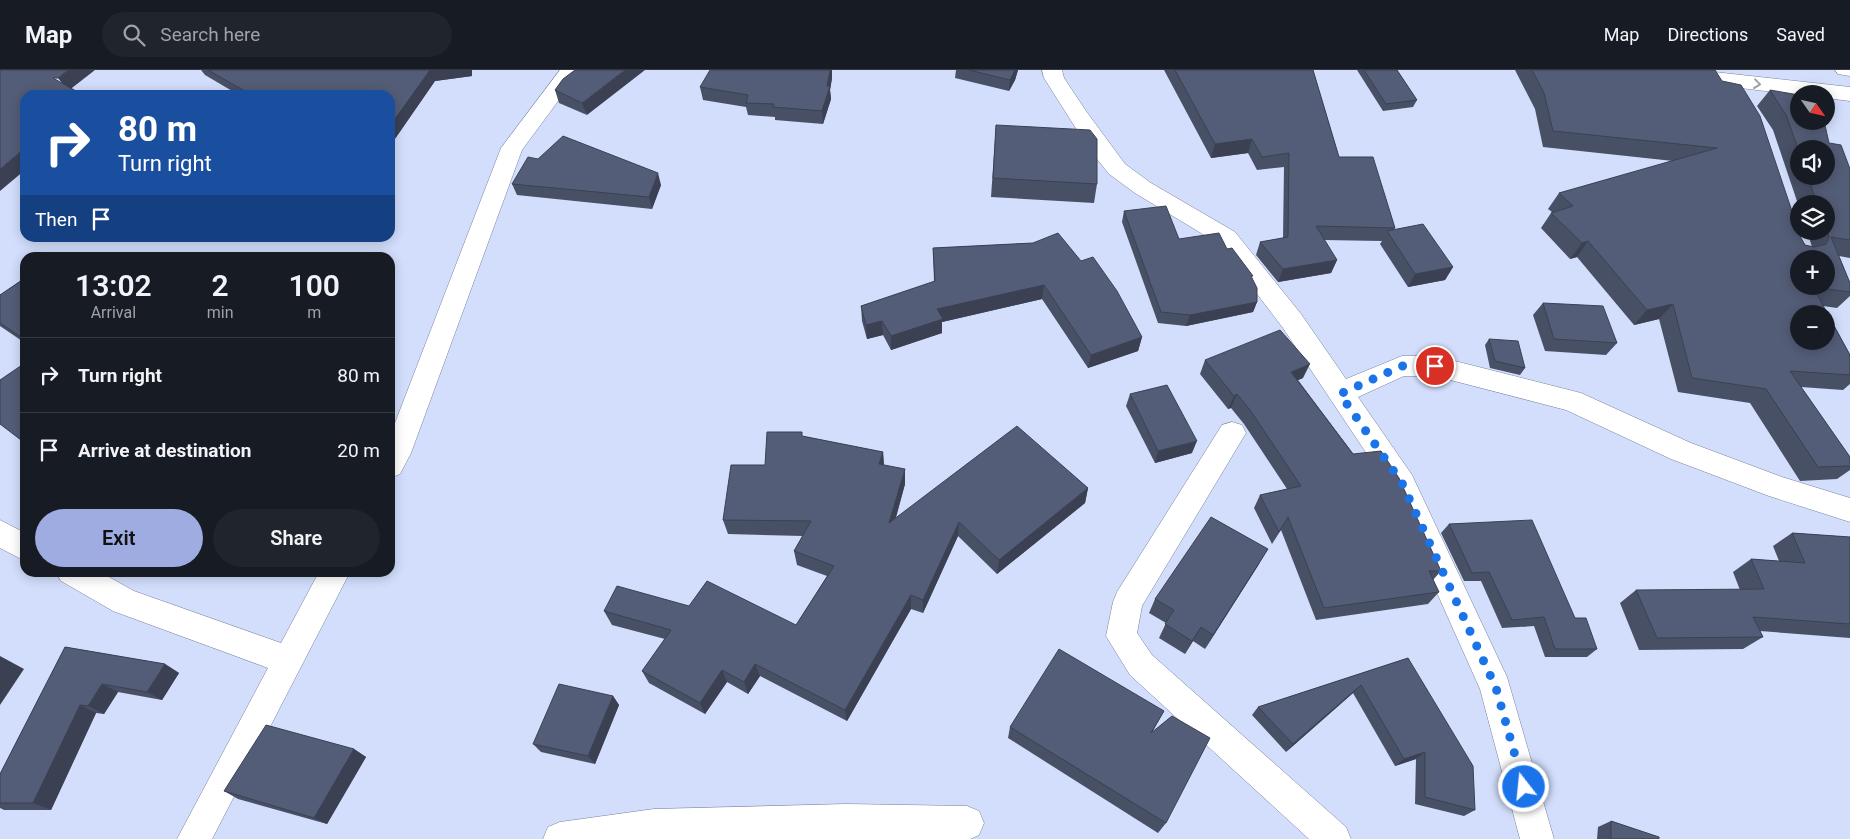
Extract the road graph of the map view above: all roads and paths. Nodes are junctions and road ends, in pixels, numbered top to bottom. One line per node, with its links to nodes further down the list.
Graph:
1 (571, 70): 11 (street)
2 (1052, 70): 9 (street)
3 (1640, 70): 6 (street)
4 (1845, 70): 5 (street)
5 (1850, 70)
6 (1728, 80): 7 (street, one-way to 7); 8 (street)
7 (1850, 94)
8 (1744, 106)
9 (1340, 394): 12 (street); 22 (street)
10 (1232, 433): 21 (street)
11 (395, 457)
12 (1850, 510)
13 (0, 533): 14 (street)
14 (20, 545)
15 (80, 577): 17 (street)
16 (332, 577): 17 (street)
17 (289, 661): 19 (street)
18 (967, 823): 20 (street)
19 (194, 839)
20 (560, 839)
21 (1334, 839)
22 (1537, 839)

